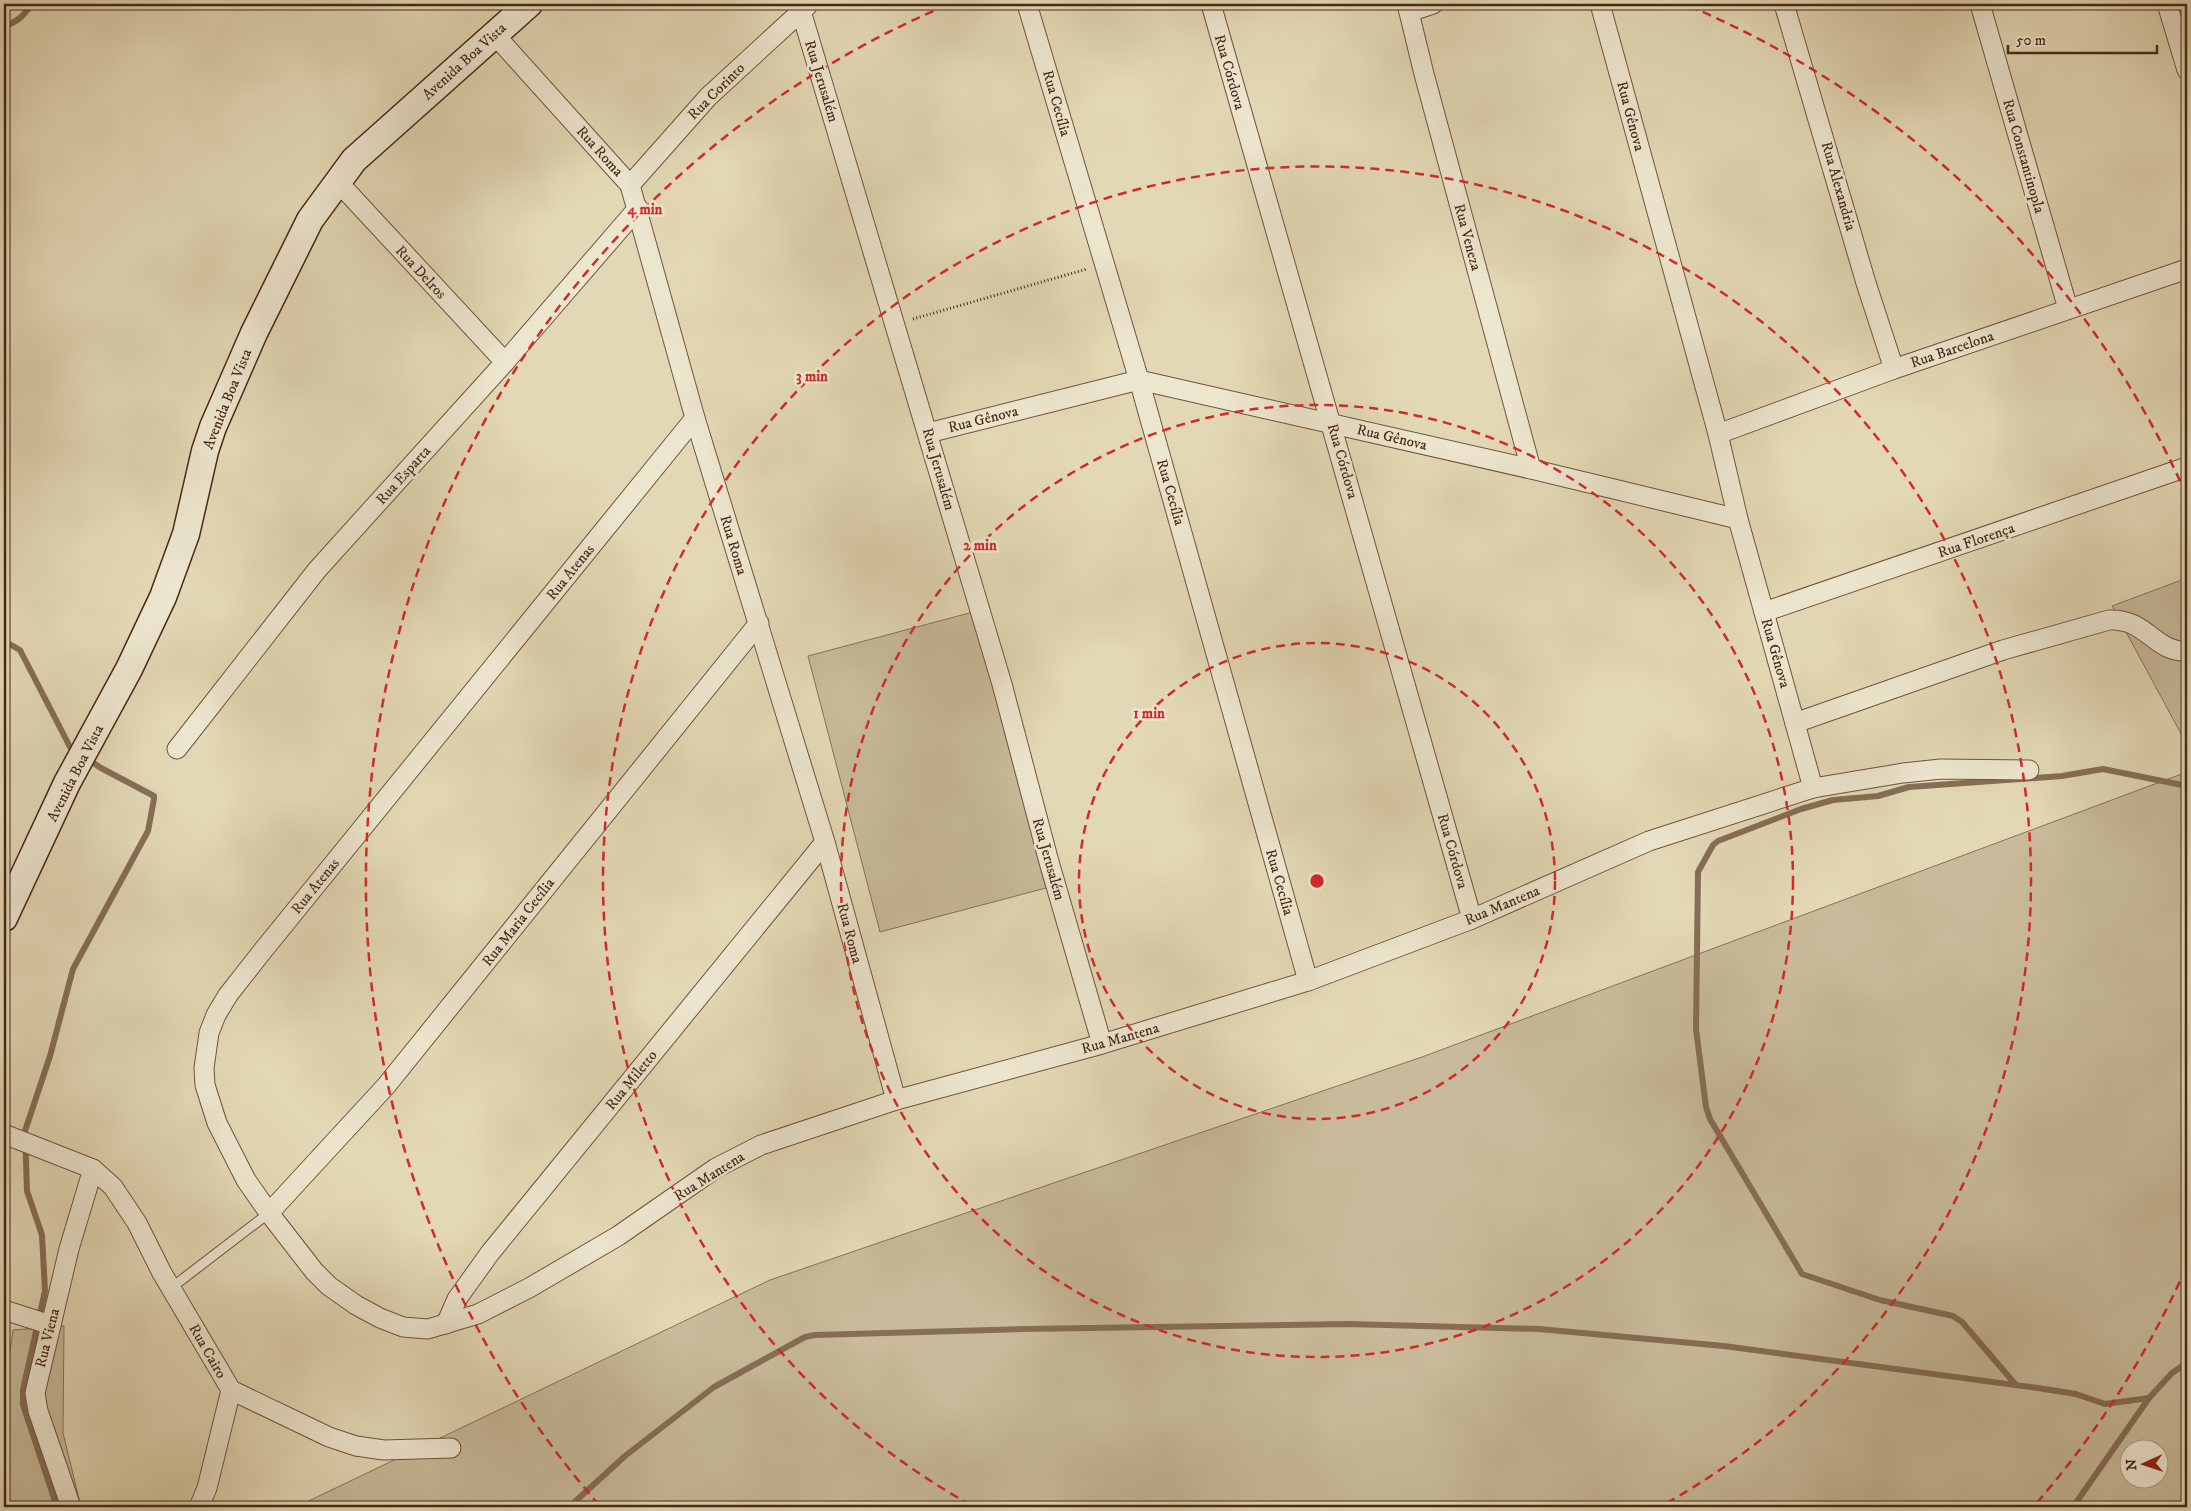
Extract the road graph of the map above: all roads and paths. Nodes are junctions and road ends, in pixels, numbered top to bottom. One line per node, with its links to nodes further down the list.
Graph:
1 (529, 4): 11 (street, Avenida Boa Vista)
2 (1028, 4): 16 (street, Rua Cecília)
3 (1211, 4): 24 (street, Rua Córdova)
4 (1433, 4): 10 (street)
5 (1600, 4): 26 (street, Rua Gênova)
6 (1784, 4): 21 (street, Rua Alexandria)
7 (1980, 4): 18 (street, Rua Constantinopla)
8 (2167, 4): 12 (street)
9 (805, 8): 14 (street, Rua Corinto); 19 (street, Rua Jerusalém)
10 (1408, 8): 28 (street, Rua Veneza)
11 (494, 34): 13 (street, Avenida Boa Vista); 14 (street, Rua Roma)
12 (2187, 70)
13 (338, 182): 20 (street, Rua Delros); 38 (street, Avenida Boa Vista)
14 (630, 185): 15 (street, Rua Roma)
15 (638, 208): 20 (street, Rua Esparta); 23 (street, Rua Roma)
16 (1105, 264): 19 (path); 22 (street, Rua Cecília)
17 (2187, 269): 18 (street, Rua Barcelona)
18 (2068, 309): 21 (street, Rua Barcelona)
19 (894, 324): 25 (street, Rua Jerusalém)
20 (505, 362): 34 (street, Rua Esparta)
21 (1894, 369): 26 (street, Rua Barcelona)
22 (1139, 380): 24 (street, Rua Gênova); 25 (street, Rua Gênova); 40 (street, Rua Cecília)
23 (695, 418): 31 (street, Rua Roma); 45 (street, Rua Atenas)
24 (1332, 424): 28 (street, Rua Gênova); 39 (street, Rua Córdova)
25 (928, 433): 41 (street, Rua Jerusalém)
26 (1718, 434): 29 (street, Rua Gênova)
27 (2187, 467): 30 (street, Rua Florença)
28 (1531, 469): 29 (street, Rua Gênova)
29 (1738, 519): 30 (street, Rua Gênova)
30 (1764, 612): 33 (street, Rua Gênova)
31 (758, 624): 37 (street, Rua Roma); 45 (street, Rua Maria Cecília)
32 (2187, 651): 33 (street)
33 (1795, 723): 36 (street, Rua Gênova)
34 (177, 749)
35 (2029, 770): 36 (street, Rua Mantena)
36 (1813, 788): 39 (street, Rua Mantena)
37 (825, 842): 42 (street, Rua Roma); 48 (street, Rua Miletto)
38 (4, 918)
39 (1472, 919): 40 (street, Rua Mantena)
40 (1308, 982): 41 (street, Rua Mantena)
41 (1102, 1044): 42 (street, Rua Mantena)
42 (896, 1100): 48 (street, Rua Mantena)
43 (4, 1134): 44 (street)
44 (92, 1169): 46 (street, Rua Cairo); 49 (street, Rua Viena)
45 (269, 1213): 46 (lane); 48 (street, Rua Atenas)
46 (171, 1288): 50 (street, Rua Cairo)
47 (4, 1310): 49 (street)
48 (446, 1324)
49 (51, 1325): 52 (street, Rua Viena)
50 (231, 1390): 51 (street, Rua Cairo); 53 (street)
51 (451, 1448)
52 (71, 1507)
53 (199, 1507)

